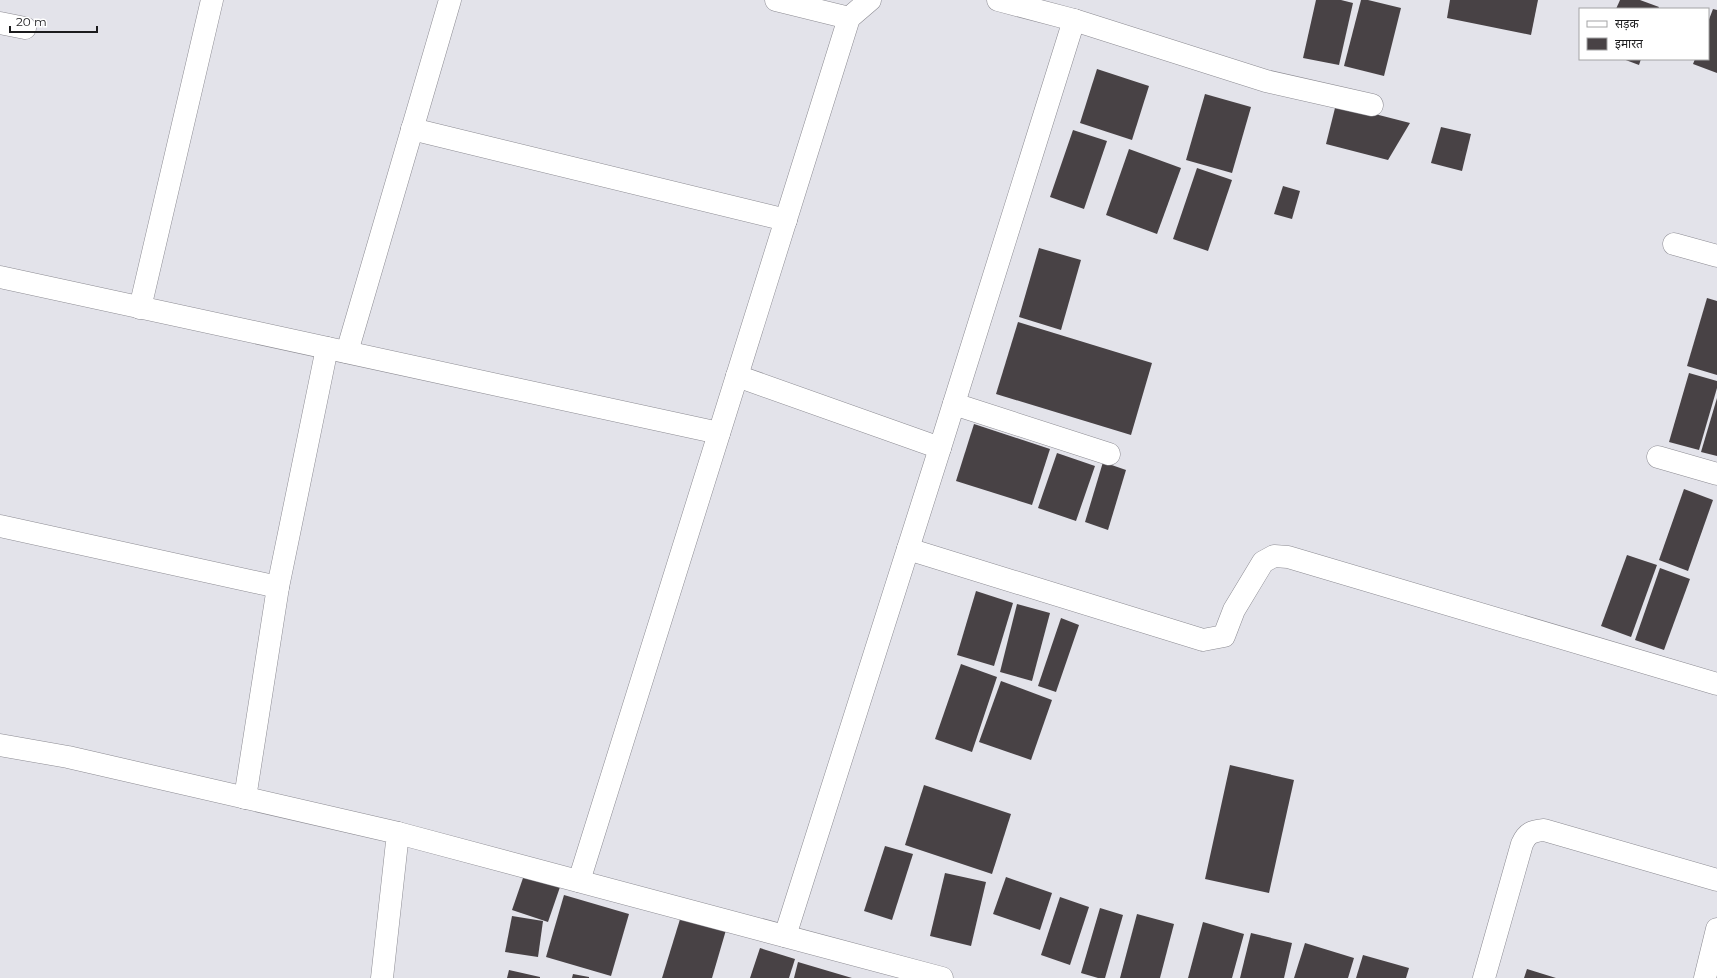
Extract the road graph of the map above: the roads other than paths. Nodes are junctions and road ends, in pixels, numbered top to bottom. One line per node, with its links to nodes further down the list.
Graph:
1 (212, 0): 16 (street)
2 (450, 0): 11 (street)
3 (776, 0): 6 (street)
4 (870, 0): 6 (street)
5 (998, 0): 7 (street)
6 (849, 18): 12 (street)
7 (1074, 20): 10 (street); 19 (street)
8 (0, 23): 9 (street)
9 (25, 28)
10 (1372, 105)
11 (412, 129): 12 (street); 17 (street)
12 (786, 220): 18 (street)
13 (1674, 244): 14 (street)
14 (1717, 256)
15 (0, 277): 16 (street)
16 (140, 308): 17 (street)
17 (337, 350): 20 (street); 27 (street)
18 (737, 376): 20 (street); 21 (street)
19 (954, 404): 21 (street); 22 (street)
20 (719, 433): 33 (street)
21 (940, 448): 26 (street)
22 (1110, 454)
23 (1658, 457): 24 (street)
24 (1717, 474)
25 (0, 526): 27 (street)
26 (908, 549): 28 (street); 35 (street)
27 (278, 587): 30 (street)
28 (1717, 684)
29 (0, 745): 30 (street)
30 (245, 798): 31 (street)
31 (398, 833): 33 (street); 36 (street)
32 (1717, 880): 38 (street)
33 (579, 881): 35 (street)
34 (1717, 929): 39 (street)
35 (785, 936): 37 (street)
36 (382, 978)
37 (942, 978)
38 (1484, 978)
39 (1705, 978)

